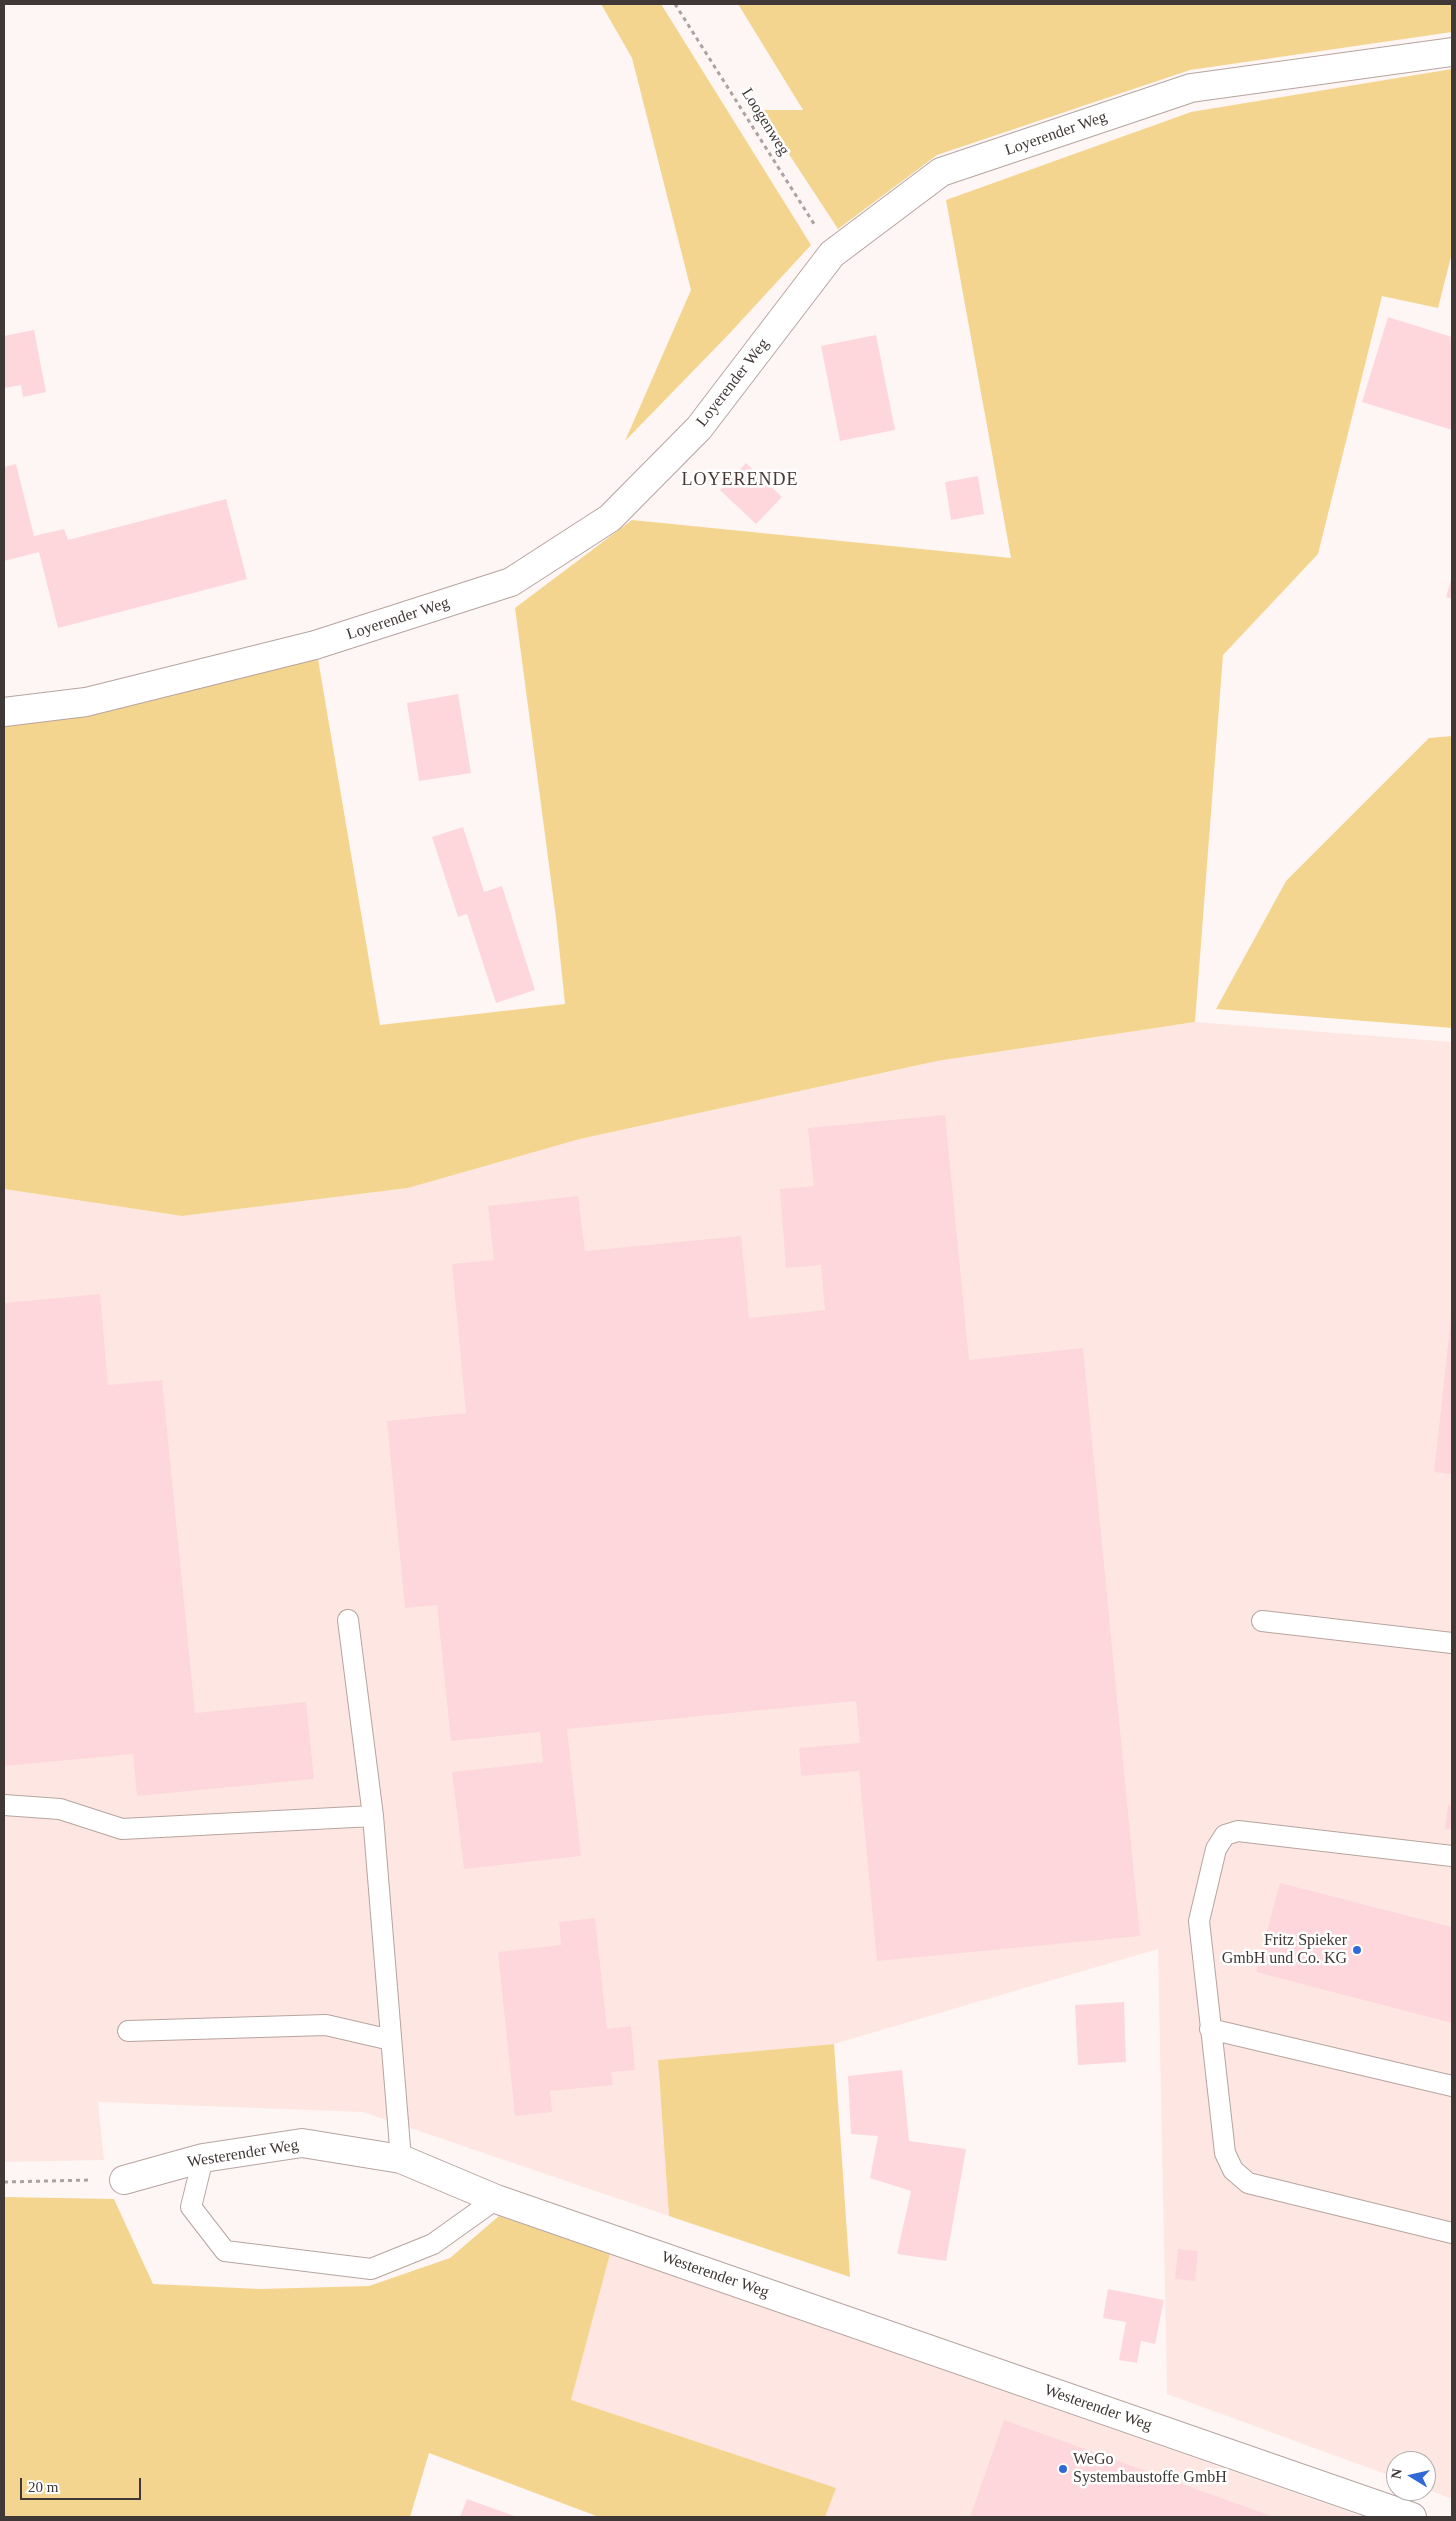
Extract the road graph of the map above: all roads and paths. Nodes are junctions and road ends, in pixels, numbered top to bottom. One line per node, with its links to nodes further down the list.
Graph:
1 (676, 4): 3 (path, Loogenweg)
2 (1452, 52): 3 (street, Loyerender Weg)
3 (832, 254): 4 (street, Loyerender Weg)
4 (4, 712)
5 (348, 1620): 9 (lane)
6 (1262, 1621): 7 (lane)
7 (1452, 1643)
8 (4, 1806): 9 (lane)
9 (373, 1816): 13 (lane)
10 (1452, 1856): 11 (lane)
11 (1210, 2029): 14 (lane); 20 (lane)
12 (128, 2031): 13 (lane)
13 (392, 2040): 16 (lane)
14 (1452, 2086)
15 (203, 2158): 16 (street, Westerender Weg); 17 (street, Westerender Weg); 19 (lane)
16 (401, 2160): 19 (street, Westerender Weg)
17 (124, 2180): 18 (path)
18 (4, 2182)
19 (496, 2199): 21 (street, Westerender Weg)
20 (1452, 2232)
21 (1412, 2517)

